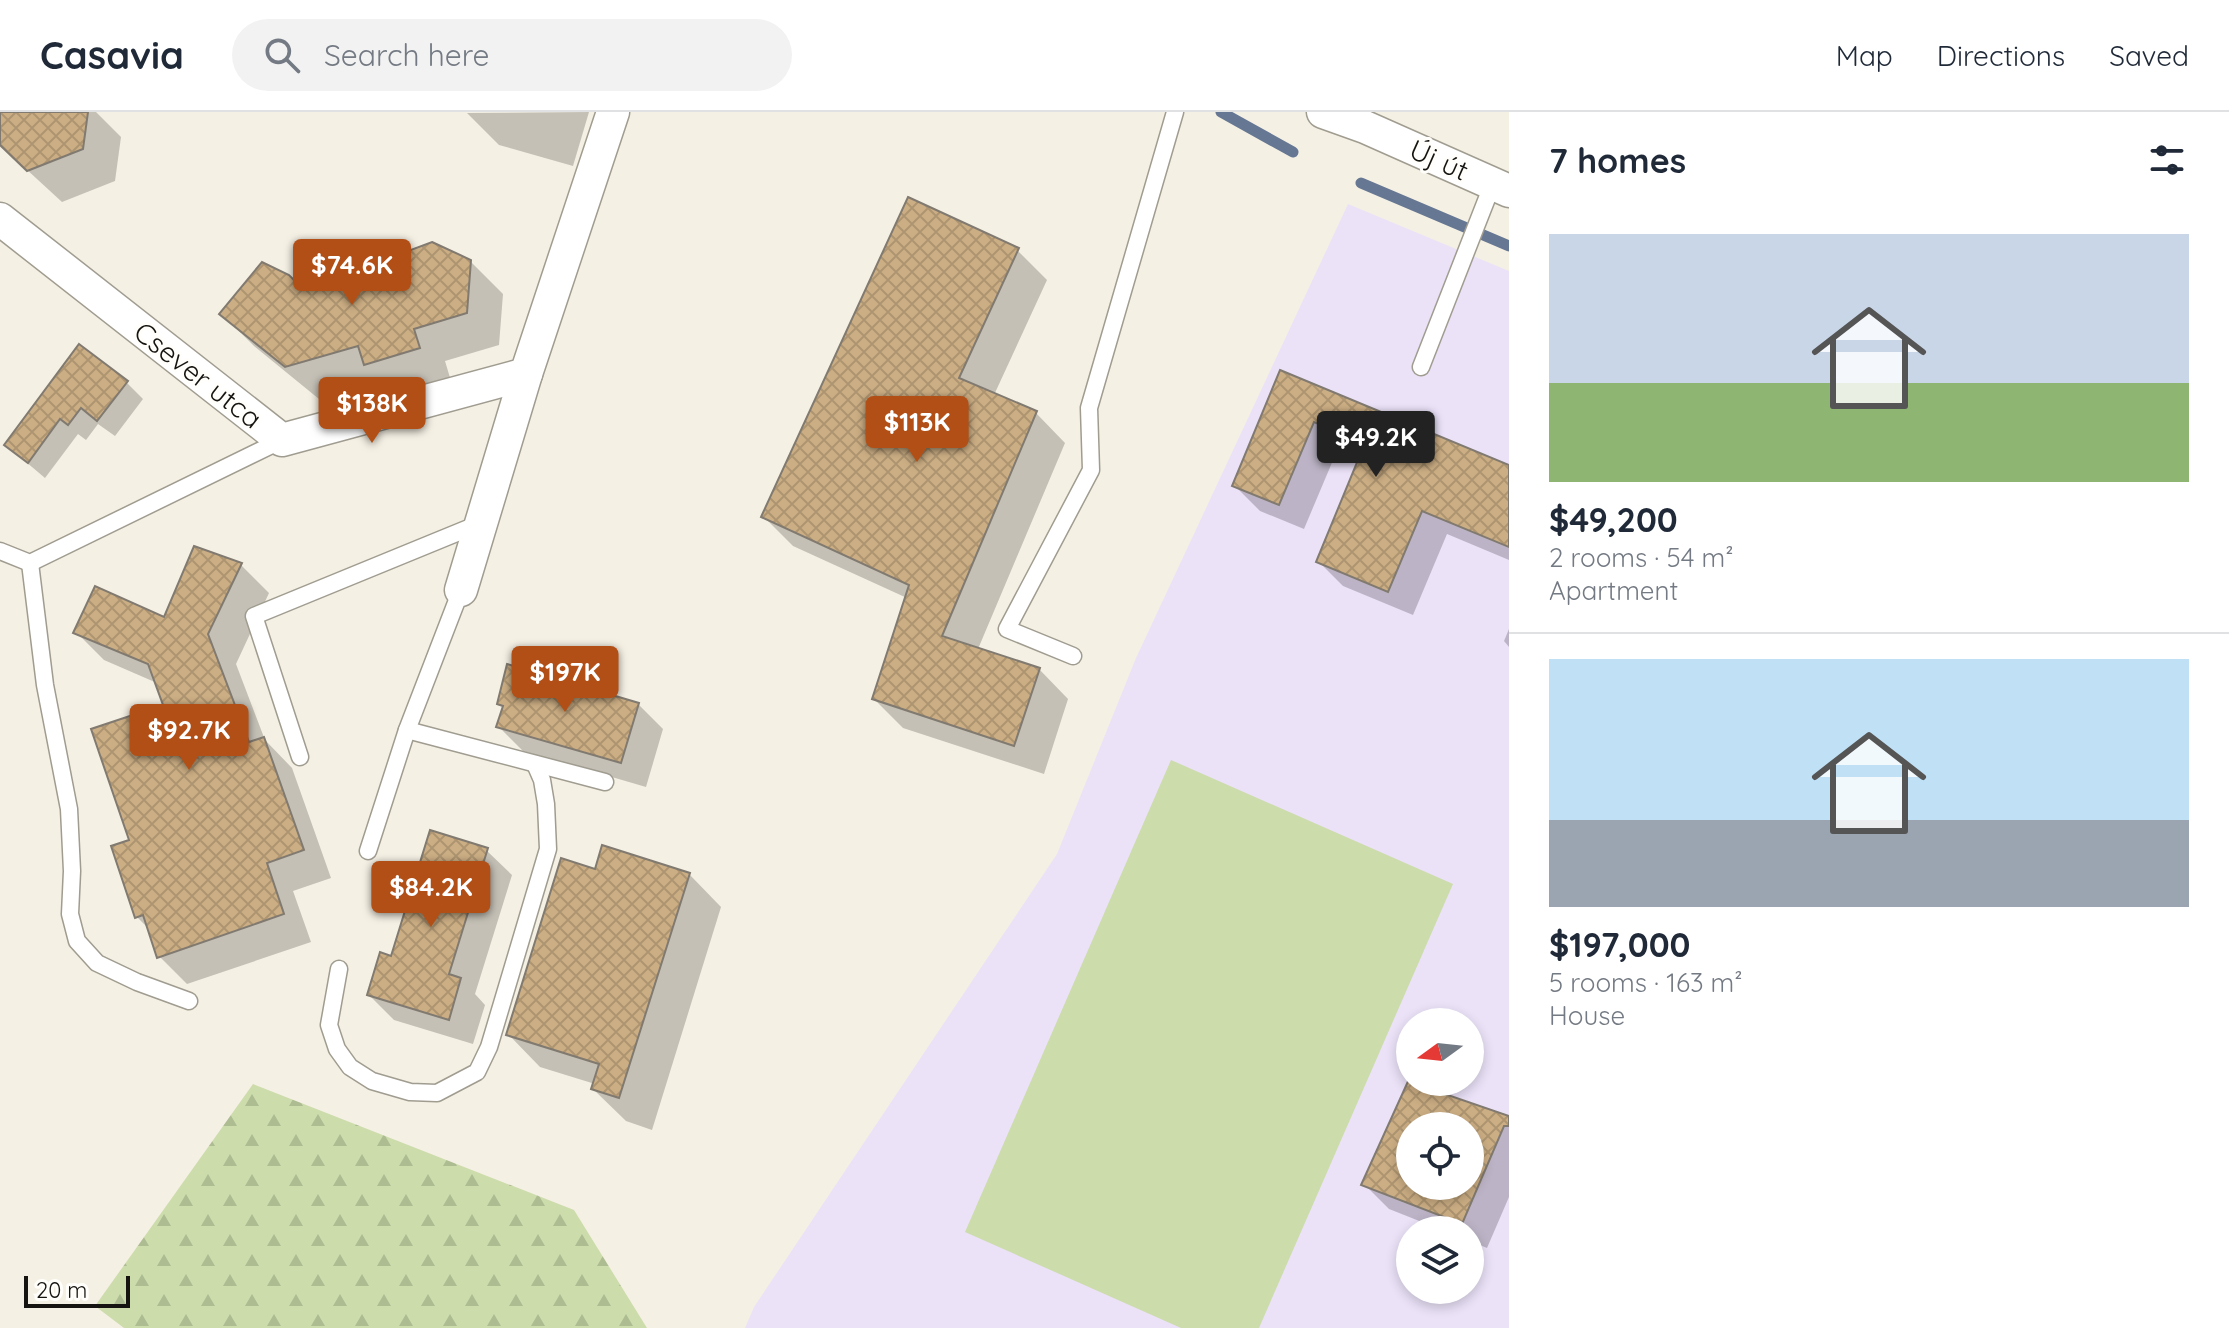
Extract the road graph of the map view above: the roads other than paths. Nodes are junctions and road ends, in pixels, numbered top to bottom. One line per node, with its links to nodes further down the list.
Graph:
1 (613, 112): 7 (street)
2 (1175, 112): 13 (lane)
3 (1323, 112): 4 (street, Új út)
4 (1501, 187): 6 (lane)
5 (0, 219): 8 (street, Csever utca)
6 (1421, 367)
7 (526, 374): 8 (street, Csever utca); 9 (street)
8 (282, 440): 11 (lane)
9 (483, 522): 12 (street); 15 (lane)
10 (0, 551): 11 (lane)
11 (30, 563): 20 (lane)
12 (461, 590): 14 (lane)
13 (1073, 656)
14 (407, 730): 16 (lane); 18 (lane)
15 (300, 757)
16 (535, 764): 17 (lane); 19 (lane)
17 (605, 782)
18 (368, 851)
19 (339, 969)
20 (189, 1001)

